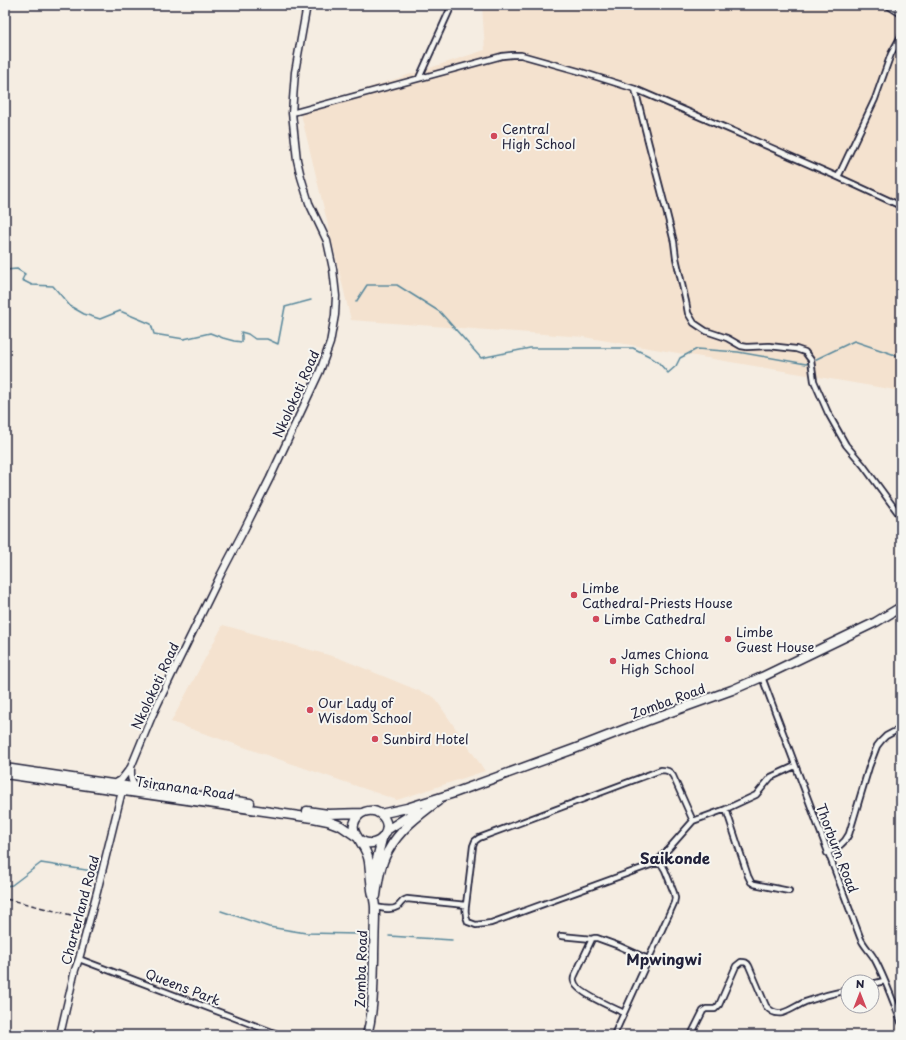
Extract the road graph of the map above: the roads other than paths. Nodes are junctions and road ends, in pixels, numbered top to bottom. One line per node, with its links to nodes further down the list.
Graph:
1 (307, 5): 8 (main road, Nkolokoti Road)
2 (452, 5): 6 (street)
3 (887, 5): 4 (street)
4 (901, 14)
5 (901, 36): 9 (street)
6 (419, 78): 7 (street); 8 (street)
7 (635, 90): 9 (street); 11 (street)
8 (292, 113): 16 (main road, Nkolokoti Road)
9 (838, 177): 10 (street)
10 (901, 206)
11 (901, 517)
12 (901, 607): 13 (highway, Zomba Road)
13 (762, 677): 15 (street, Thorburn Road); 22 (highway, Zomba Road)
14 (901, 728): 30 (street)
15 (795, 766): 23 (street); 30 (street, Thorburn Road)
16 (131, 767): 19 (main road, Nkolokoti Road); 20 (main road)
17 (5, 768): 19 (highway, Tsiranana Road)
18 (5, 774): 21 (highway, Tsiranana Road)
19 (114, 784): 20 (highway, Tsiranana Road)
20 (136, 788): 24 (highway, Tsiranana Road)
21 (122, 791): 28 (highway, Tsiranana Road); 38 (main road, Charterland Road)
22 (439, 798): 25 (highway, Zomba Road); 27 (highway, Zomba Road); 35 (highway)
23 (726, 809): 26 (street); 33 (street)
24 (362, 813): 25 (highway); 28 (highway)
25 (380, 814): 27 (highway)
26 (693, 821): 31 (street); 34 (street)
27 (387, 830): 29 (highway)
28 (359, 839): 29 (highway); 32 (highway)
29 (382, 839): 32 (highway)
30 (827, 853): 40 (street, Thorburn Road)
31 (656, 863): 34 (street); 39 (street)
32 (372, 890): 35 (highway)
33 (789, 891)
34 (466, 904): 35 (street)
35 (375, 905): 47 (highway, Zomba Road)
36 (561, 936): 37 (street)
37 (592, 939): 39 (street); 43 (street)
38 (79, 959): 45 (main road, Charterland Road); 46 (street, Queens Park)
39 (648, 960): 43 (street)
40 (884, 981): 41 (street); 44 (street, Thorburn Road)
41 (880, 982)
42 (840, 992): 49 (street)
43 (624, 1012): 48 (street)
44 (901, 1022)
45 (60, 1035)
46 (280, 1035)
47 (367, 1035)
48 (614, 1035)
49 (691, 1035)

